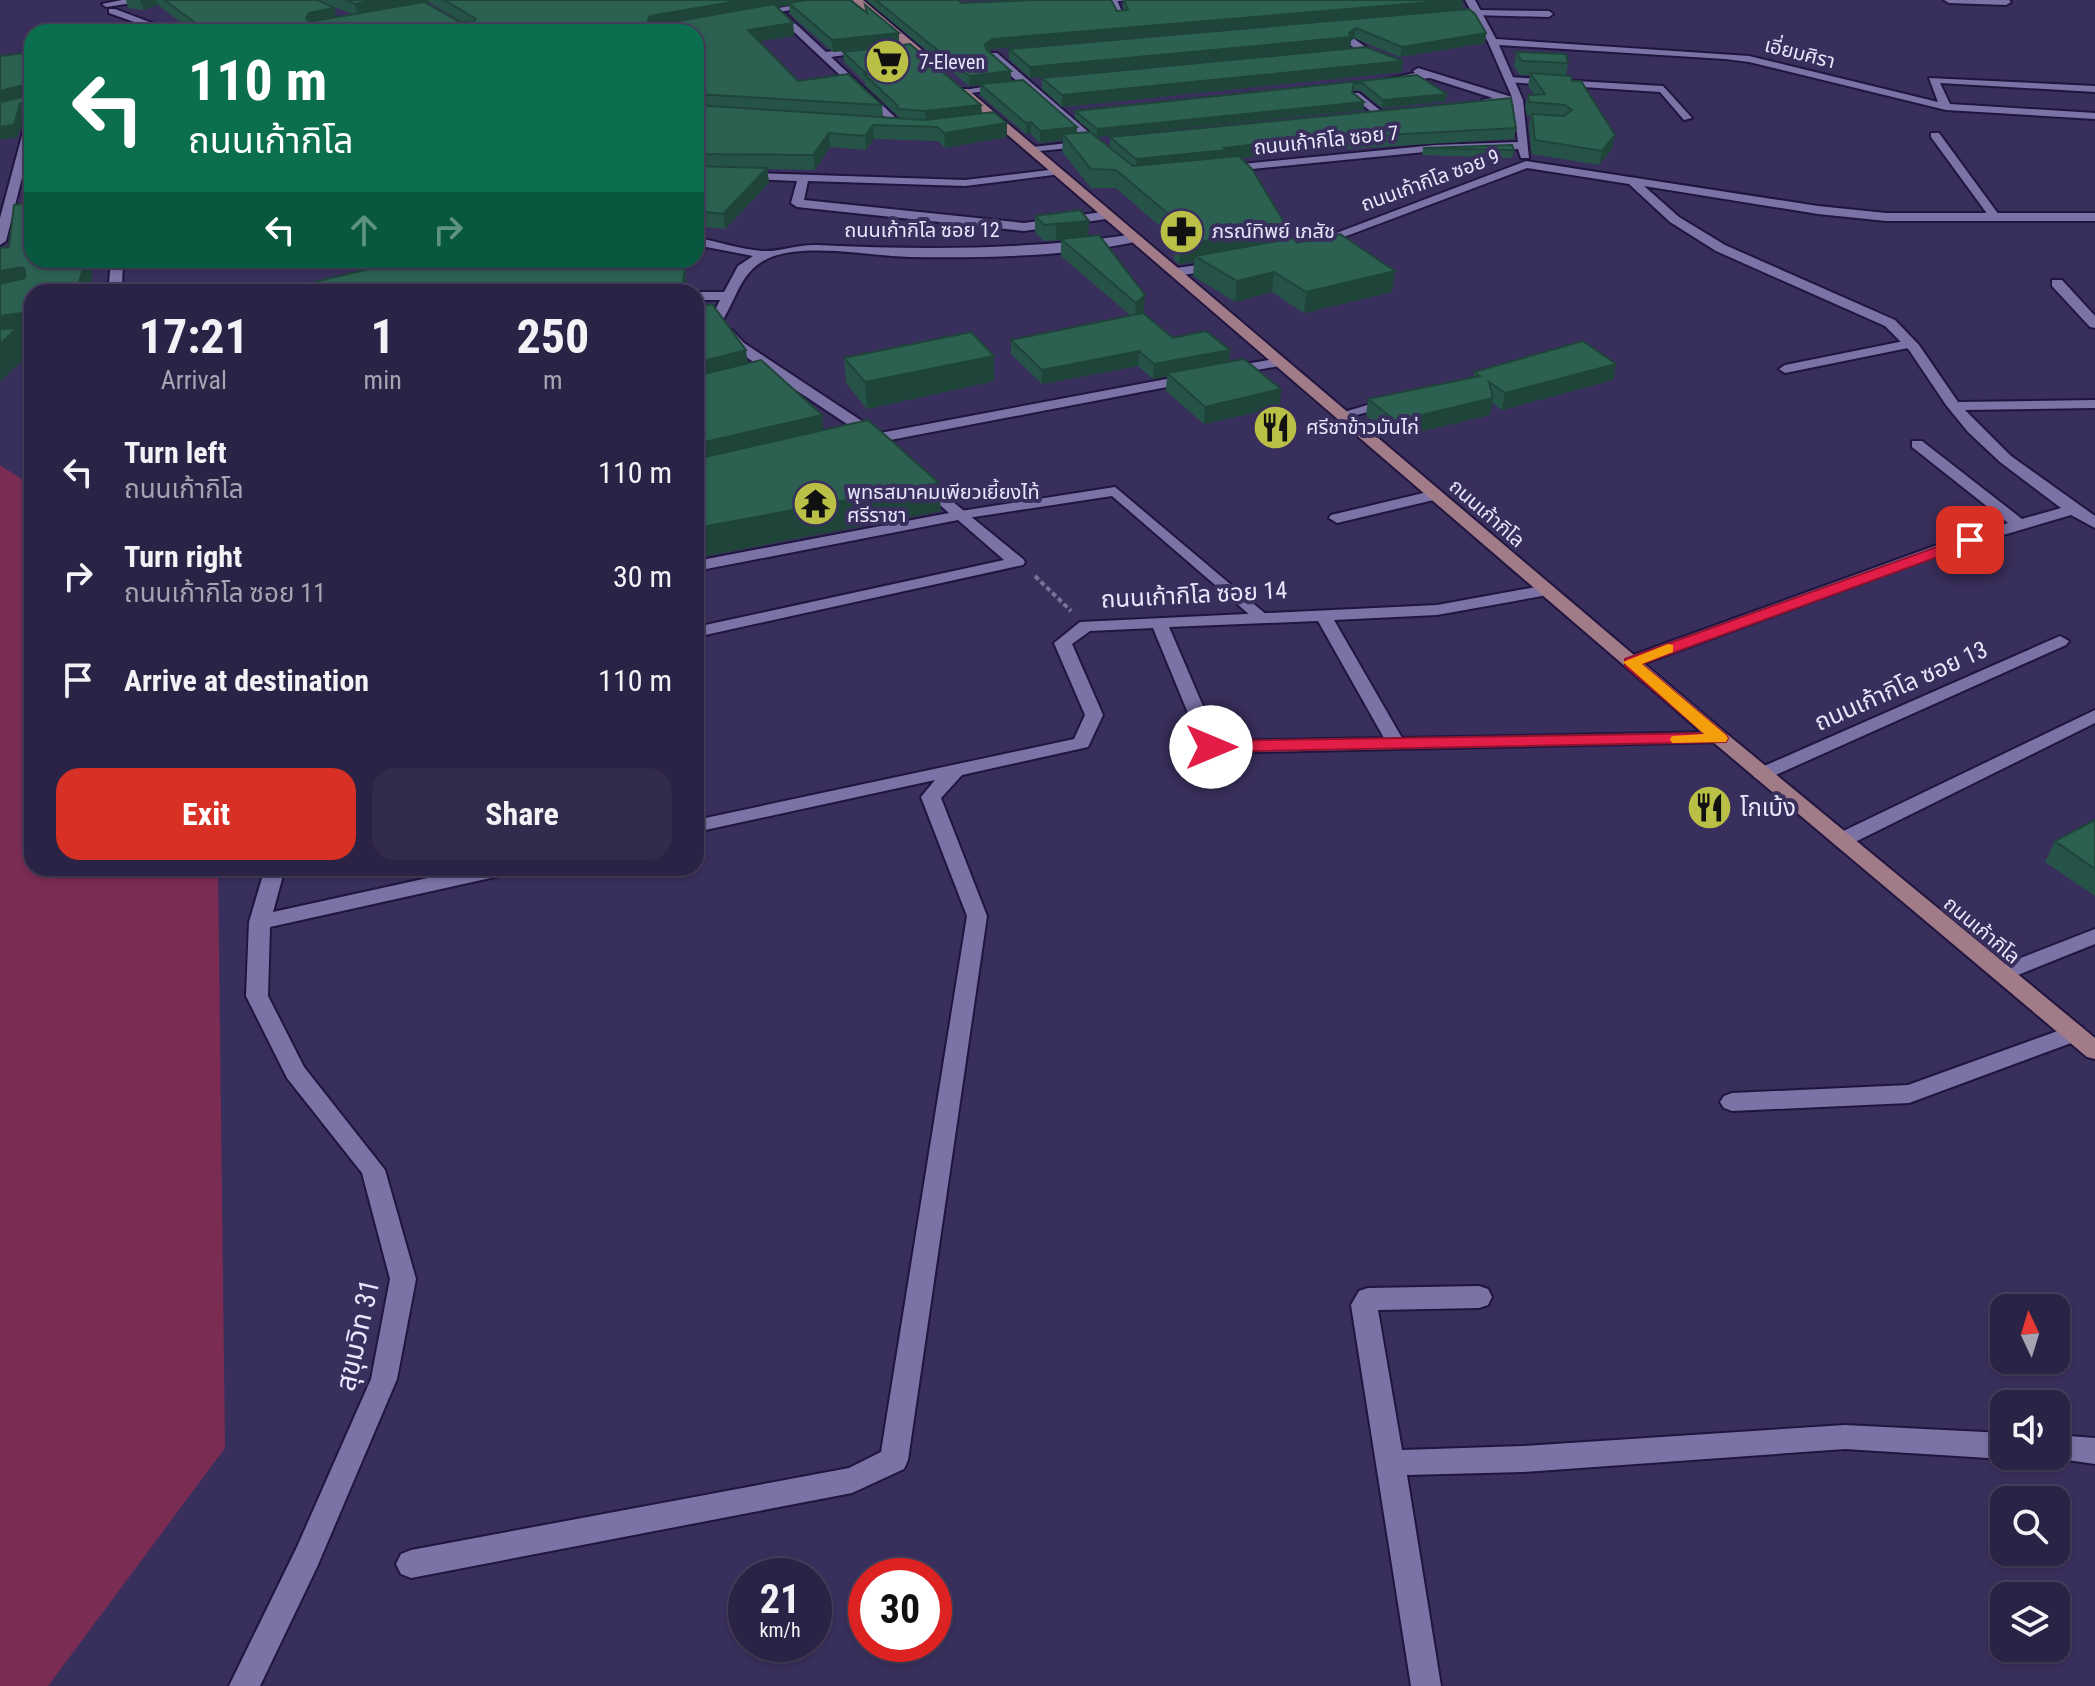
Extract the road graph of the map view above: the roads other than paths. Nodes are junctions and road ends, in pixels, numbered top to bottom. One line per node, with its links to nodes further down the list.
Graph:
1 (149, 0): 10 (lane)
2 (845, 0): 12 (street)
3 (857, 0): 23 (main road, ถนนเก้ากิโล)
4 (1113, 0): 5 (street); 8 (street); 16 (lane)
5 (1125, 0)
6 (1470, 0): 11 (street, ถนนเก้ากิโล ซอย 9)
7 (1949, 0): 9 (street)
8 (1071, 2)
9 (2006, 2)
10 (106, 5): 17 (street); 18 (street)
11 (1476, 13): 13 (lane); 15 (street); 22 (street, ถนนเก้ากิโล ซอย 9)
12 (750, 14)
13 (1549, 14)
14 (781, 15): 27 (lane)
15 (1460, 15)
16 (1122, 17)
17 (122, 24)
18 (152, 24)
19 (1349, 25): 20 (street)
20 (1333, 27): 21 (street); 24 (street)
21 (1318, 28)
22 (1493, 42): 32 (street, ถนนเก้ากิโล ซอย 9); 40 (street, เอี่ยมศิรา)
23 (910, 45): 27 (lane); 34 (main road, ถนนเก้ากิโล)
24 (1366, 52): 25 (street); 28 (street)
25 (1351, 53)
26 (1009, 54): 35 (street)
27 (825, 56): 48 (lane)
28 (1392, 61)
29 (1404, 66): 30 (street)
30 (1430, 75): 31 (street); 38 (street)
31 (1384, 80)
32 (1509, 80): 38 (street, ถนนเก้ากิโล ซอย 9); 47 (lane)
33 (1040, 82): 35 (street)
34 (953, 83): 35 (street); 58 (main road, ถนนเก้ากิโล)
35 (1025, 84): 43 (street)
36 (2095, 89): 40 (street)
37 (1356, 95): 44 (lane)
38 (1513, 100): 39 (street); 49 (street, ถนนเก้ากิโล ซอย 9)
39 (1469, 104)
40 (1946, 107): 46 (street, เอี่ยมศิรา)
41 (1393, 111): 44 (street)
42 (1077, 112): 43 (street)
43 (1062, 113): 55 (street)
44 (1378, 113): 45 (street)
45 (1365, 114)
46 (2095, 116)
47 (1687, 118)
48 (893, 120)
49 (1520, 121): 50 (lane); 56 (street, ถนนเก้ากิโล ซอย 9)
50 (1534, 122)
51 (880, 125): 52 (street)
52 (911, 127)
53 (1935, 135): 67 (lane)
54 (1112, 141): 55 (street)
55 (1096, 143): 58 (street); 59 (street)
56 (1524, 145): 60 (street, ถนนเก้ากิโล ซอย 9); 61 (street, ถนนเก้ากิโล ซอย 7)
57 (24, 148): 70 (street)
58 (1032, 150): 62 (main road, ถนนเก้ากิโล)
59 (1114, 161)
60 (1526, 164): 65 (street); 72 (street, ถนนเก้ากิโล ซอย 9)
61 (1208, 170)
62 (1057, 172): 64 (street); 66 (main road, ถนนเก้ากิโล)
63 (704, 174): 64 (street)
64 (803, 179): 66 (street)
65 (1634, 183): 67 (street); 82 (street)
66 (1109, 215): 69 (main road, ถนนเก้ากิโล)
67 (1995, 217): 68 (street)
68 (2095, 217)
69 (1136, 238): 73 (street, ถนนเก้ากิโล ซอย 12); 75 (main road, ถนนเก้ากิโล)
70 (0, 241)
71 (704, 243): 73 (street)
72 (1309, 246)
73 (764, 255): 78 (street)
74 (1236, 263): 75 (street)
75 (1176, 272): 85 (main road, ถนนเก้ากิโล)
76 (2057, 283): 81 (street)
77 (704, 296): 78 (street)
78 (729, 296): 79 (street)
79 (719, 315): 80 (street); 91 (street)
80 (704, 318)
81 (2095, 324)
82 (1909, 344): 86 (lane); 89 (street)
83 (24, 348): 84 (lane)
84 (0, 351)
85 (1280, 362): 90 (main road, ถนนเก้ากิโล); 91 (street)
86 (1785, 369)
87 (1415, 396): 90 (street)
88 (2095, 404): 89 (street)
89 (1954, 406): 95 (street)
90 (1341, 415): 94 (main road, ถนนเก้ากิโล)
91 (876, 438): 93 (street); 96 (street)
92 (1917, 444): 99 (street)
93 (846, 445)
94 (1436, 495): 97 (street); 101 (main road, ถนนเก้ากิโล)
95 (2073, 509): 98 (street); 99 (street)
96 (961, 515): 100 (street); 103 (lane); 105 (street)
97 (1337, 518)
98 (2095, 523)
99 (2020, 525): 107 (street)
100 (704, 564)
101 (1547, 590): 102 (street, ถนนเก้ากิโล ซอย 14); 107 (main road, ถนนเก้ากิโล)
102 (1323, 615): 103 (street, ถนนเก้ากิโล ซอย 14); 110 (street)
103 (1263, 619): 104 (street, ถนนเก้ากิโล ซอย 14)
104 (1159, 623): 110 (street); 111 (street, ถนนเก้ากิโล ซอย 14)
105 (704, 630)
106 (2060, 641): 112 (street, ถนนเก้ากิโล ซอย 13)
107 (1631, 662): 109 (main road, ถนนเก้ากิโล)
108 (2095, 716): 114 (street)
109 (1720, 738): 110 (street); 112 (main road, ถนนเก้ากิโล)
110 (1397, 745)
111 (957, 768): 113 (street, ถนนเก้ากิโล ซอย 14); 128 (street)
112 (1762, 774): 114 (main road, ถนนเก้ากิโล)
113 (704, 824)
114 (1842, 840): 119 (main road, ถนนเก้ากิโล)
115 (273, 876): 117 (street, สุขุมวิท 31)
116 (468, 876): 117 (street)
117 (260, 922): 129 (street, สุขุมวิท 31)
118 (2095, 936): 119 (street)
119 (2003, 973): 120 (main road, ถนนเก้ากิโล)
120 (2074, 1033): 121 (main road, ถนนเก้ากิโล); 122 (street)
121 (2095, 1051)
122 (1732, 1102)
123 (1479, 1297): 127 (street)
124 (1990, 1445): 127 (street)
125 (2070, 1449): 126 (street)
126 (2095, 1451)
127 (1391, 1463): 130 (street)
128 (411, 1564)
129 (244, 1686)
130 (1426, 1686)

